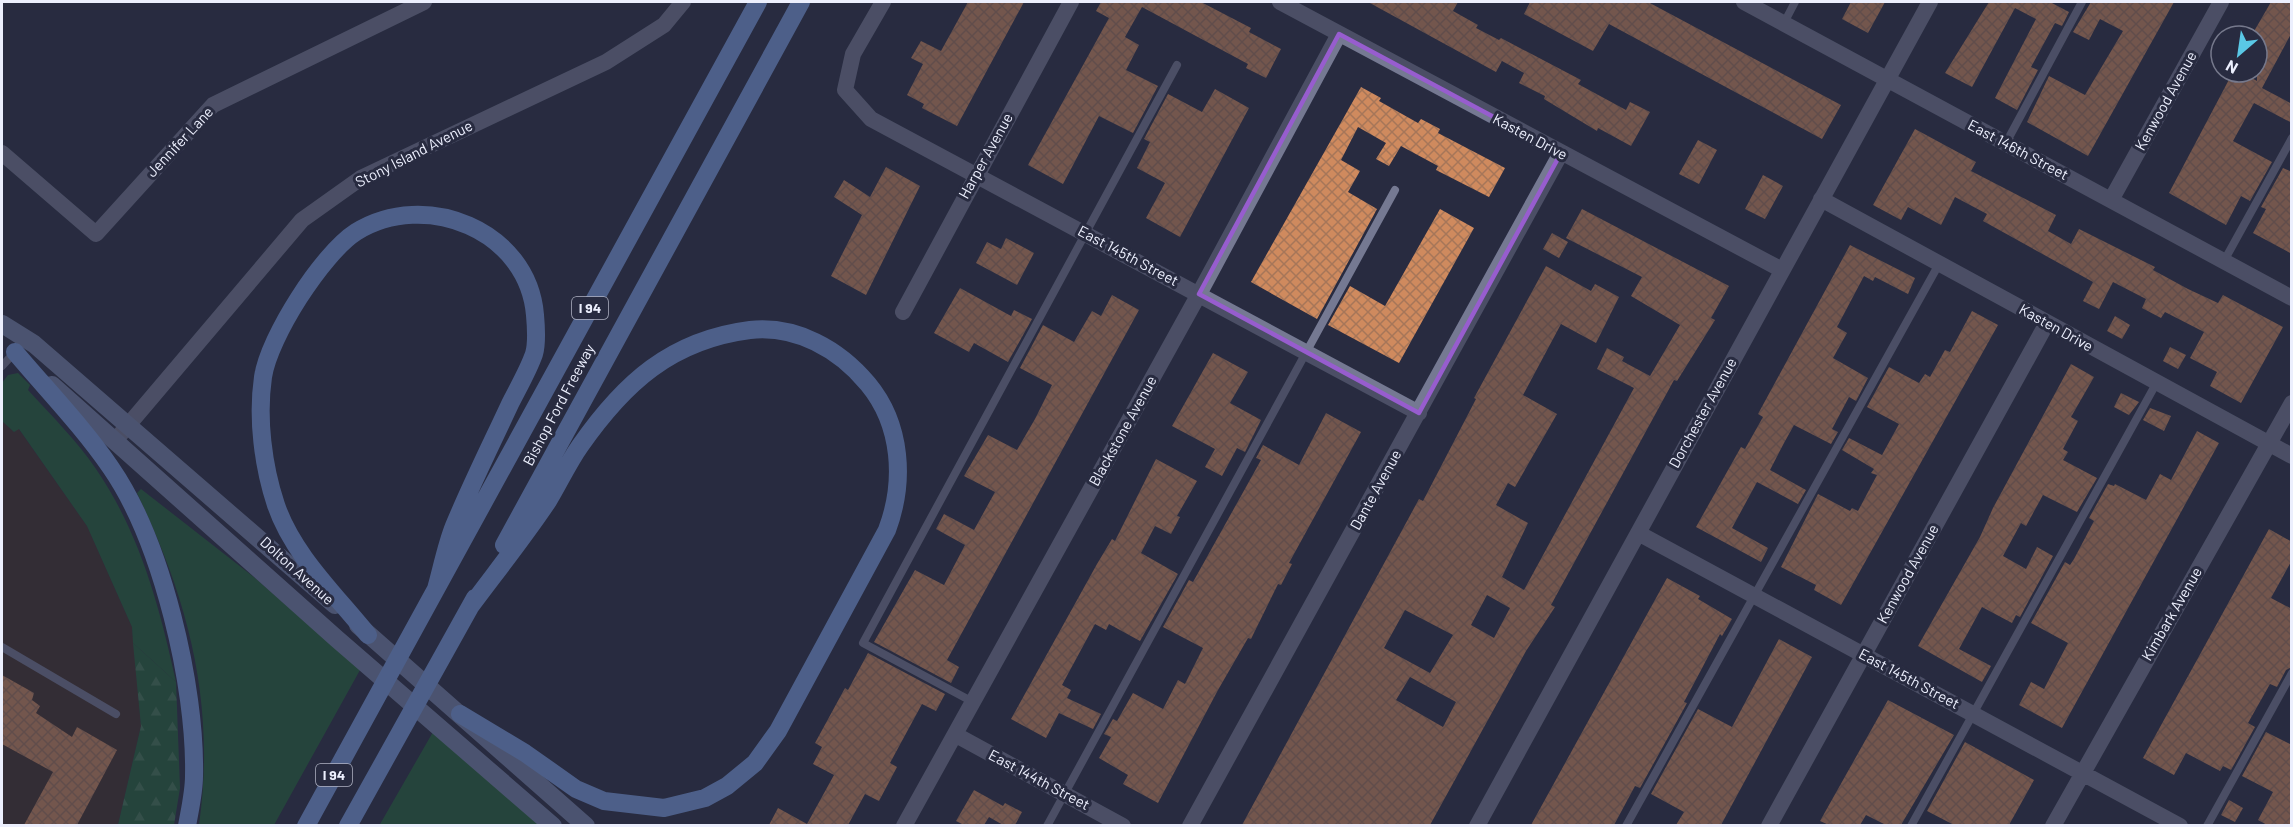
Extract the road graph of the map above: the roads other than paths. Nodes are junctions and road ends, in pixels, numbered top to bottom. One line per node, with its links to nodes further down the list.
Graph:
1 (424, 2): 19 (street, Jennifer Lane)
2 (683, 2): 41 (street, Stony Island Avenue)
3 (758, 2): 46 (highway, Bishop Ford Freeway / I 94)
4 (801, 2): 48 (highway, Bishop Ford Freeway / I 94)
5 (883, 2): 21 (street, East 145th Street)
6 (1071, 2): 21 (street, Harper Avenue)
7 (1280, 2): 14 (street, Kasten Drive)
8 (1744, 2): 13 (street, East 146th Street)
9 (1795, 2): 13 (lane)
10 (1930, 2): 16 (street, Dorchester Avenue)
11 (2082, 2): 18 (lane)
12 (2221, 2): 24 (street, Kenwood Avenue)
13 (1784, 23): 16 (street, East 146th Street)
14 (1339, 34): 20 (street, Kasten Drive); 29 (street, Blackstone Avenue)
15 (1177, 65): 25 (lane)
16 (1887, 79): 18 (street, East 146th Street); 23 (street, Dorchester Avenue)
17 (2292, 138): 26 (lane)
18 (2006, 143): 24 (street, East 146th Street)
19 (2, 153)
20 (1561, 153): 28 (street, Kasten Drive); 40 (street, Dante Avenue)
21 (976, 174): 25 (street, East 145th Street); 31 (street, Harper Avenue)
22 (1395, 190): 36 (lane)
23 (1821, 199): 27 (street, Kasten Drive); 28 (street, Dorchester Avenue)
24 (2111, 200): 26 (street, East 146th Street)
25 (1086, 233): 29 (street, East 145th Street); 53 (lane)
26 (2224, 261): 30 (street, East 146th Street)
27 (1939, 264): 32 (street, Kasten Drive); 47 (lane)
28 (1782, 270): 45 (street, Dorchester Avenue)
29 (1199, 294): 36 (street, East 145th Street); 53 (street, Blackstone Avenue)
30 (2292, 298)
31 (903, 312)
32 (2047, 323): 38 (street, Kasten Drive); 51 (street, Kenwood Avenue)
33 (2, 324): 41 (street, Dolton Avenue)
34 (2, 337): 35 (street, Dolton Avenue)
35 (15, 352): 37 (lane); 42 (street, Dolton Avenue); 60 (highway)
36 (1306, 352): 40 (street, East 145th Street); 59 (lane)
37 (2, 366)
38 (2157, 382): 43 (street, Kasten Drive); 56 (lane)
39 (2292, 403): 43 (street, Kimbark Avenue)
40 (1419, 413): 68 (street, Dante Avenue)
41 (128, 426): 42 (street, Stony Island Avenue); 49 (street, Dolton Avenue)
42 (114, 441): 63 (street, Dolton Avenue)
43 (2269, 444): 44 (street, Kasten Drive); 58 (street, Kimbark Avenue)
44 (2292, 456)
45 (1638, 533): 47 (street, East 145th Street); 69 (street, Dorchester Avenue)
46 (436, 589): 49 (highway); 61 (highway, Bishop Ford Freeway / I 94)
47 (1754, 596): 51 (street, East 145th Street); 70 (lane)
48 (470, 607): 55 (highway); 62 (highway, Bishop Ford Freeway / I 94)
49 (368, 635): 55 (street, Dolton Avenue)
50 (2, 646): 54 (lane)
51 (1863, 655): 56 (street, East 145th Street); 71 (street, Kenwood Avenue)
52 (2292, 673): 75 (lane)
53 (974, 702): 57 (street, Blackstone Avenue)
54 (116, 714)
55 (460, 714): 64 (street, Dolton Avenue)
56 (1973, 714): 58 (street, East 145th Street); 72 (lane)
57 (956, 735): 59 (street, East 144th Street); 65 (street, Blackstone Avenue)
58 (2082, 773): 73 (street, Kimbark Avenue); 74 (street, East 145th Street)
59 (1064, 794): 66 (lane); 67 (street, East 144th Street)
60 (187, 825)
61 (306, 825)
62 (348, 825)
63 (554, 825)
64 (586, 825)
65 (904, 825)
66 (1047, 825)
67 (1123, 825)
68 (1190, 825)
69 (1477, 825)
70 (1626, 825)
71 (1769, 825)
72 (1911, 825)
73 (2053, 825)
74 (2180, 825)
75 (2207, 825)

